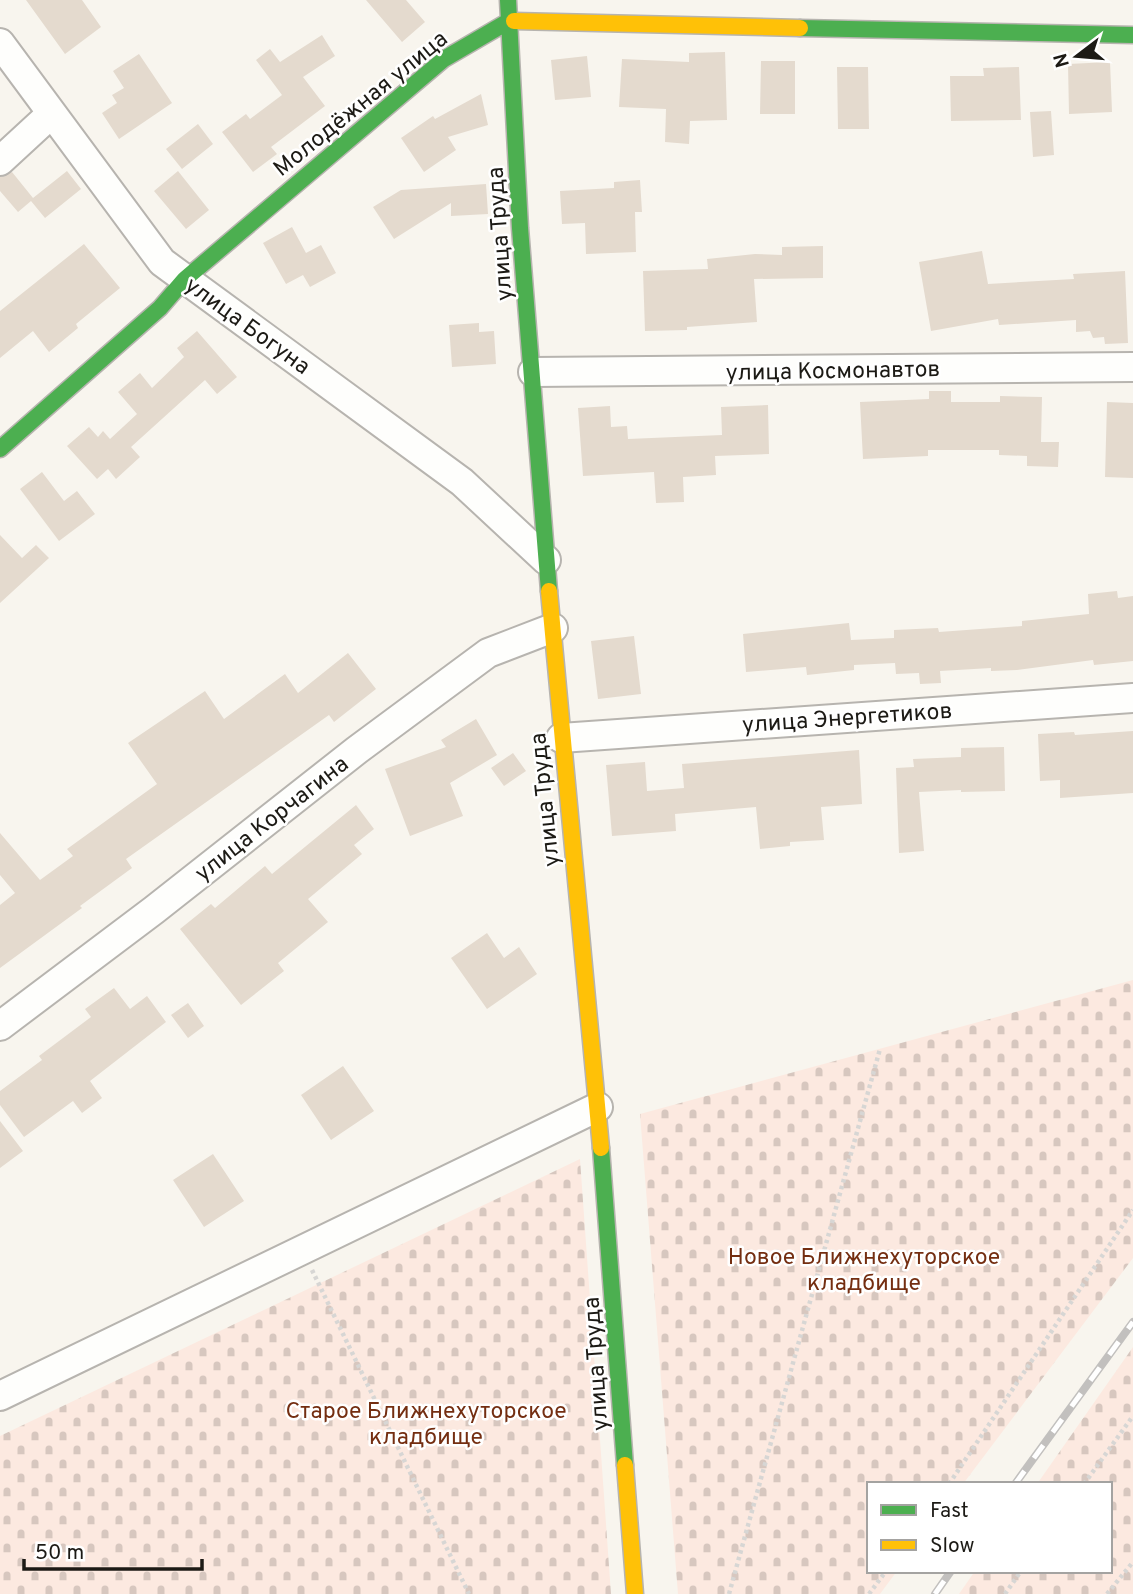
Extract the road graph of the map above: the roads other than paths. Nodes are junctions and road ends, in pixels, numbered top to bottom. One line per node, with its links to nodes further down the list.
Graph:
1 (508, 0): 2 (street, улица Труда)
2 (509, 20): 3 (street); 7 (street, Молодёжная улица); 9 (street, улица Труда)
3 (1133, 35)
4 (0, 43): 5 (street, улица Богуна)
5 (51, 114): 6 (street); 7 (street, улица Богуна)
6 (0, 161)
7 (185, 279): 10 (street, Молодёжная улица); 11 (street, улица Богуна)
8 (1133, 367): 9 (street, улица Космонавтов)
9 (533, 372): 11 (street, улица Труда)
10 (0, 449)
11 (546, 559): 12 (street, улица Труда)
12 (553, 628): 14 (street, улица Труда); 15 (street, улица Корчагина)
13 (1133, 698): 14 (street, улица Энергетиков)
14 (561, 738): 16 (street, улица Труда)
15 (0, 1026)
16 (598, 1107): 17 (street); 18 (street, улица Труда)
17 (0, 1396)
18 (635, 1594)

